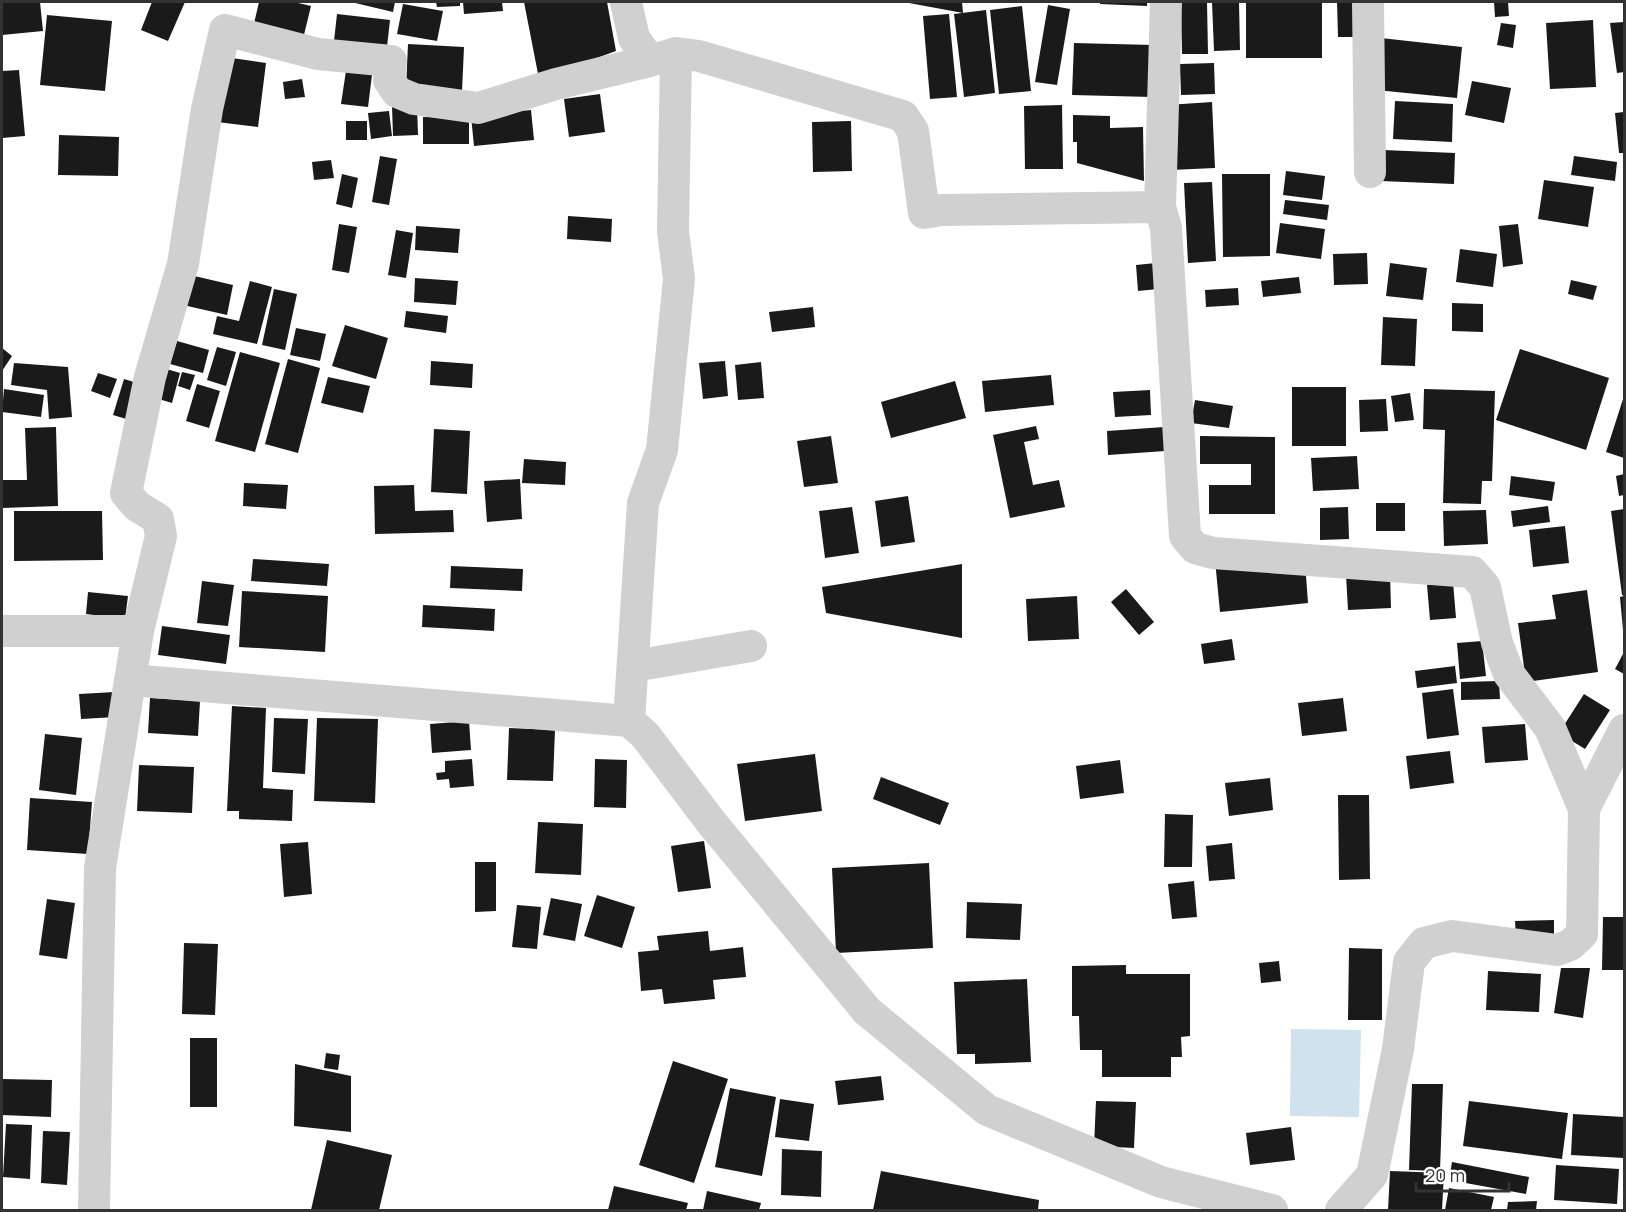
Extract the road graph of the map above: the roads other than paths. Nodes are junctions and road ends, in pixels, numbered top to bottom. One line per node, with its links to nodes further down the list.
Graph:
1 (626, 2): 4 (street)
2 (1166, 2): 6 (street)
3 (1368, 2): 5 (street)
4 (663, 57): 6 (street); 8 (street); 10 (street)
5 (1370, 172)
6 (1160, 207): 14 (street)
7 (2, 631): 8 (street)
8 (138, 631): 11 (street)
9 (751, 646): 10 (street)
10 (634, 666): 12 (street)
11 (130, 680): 12 (street); 15 (street)
12 (629, 721): 16 (street)
13 (1624, 729): 14 (street)
14 (1584, 809): 17 (street)
15 (94, 1210)
16 (1272, 1210)
17 (1341, 1210)

